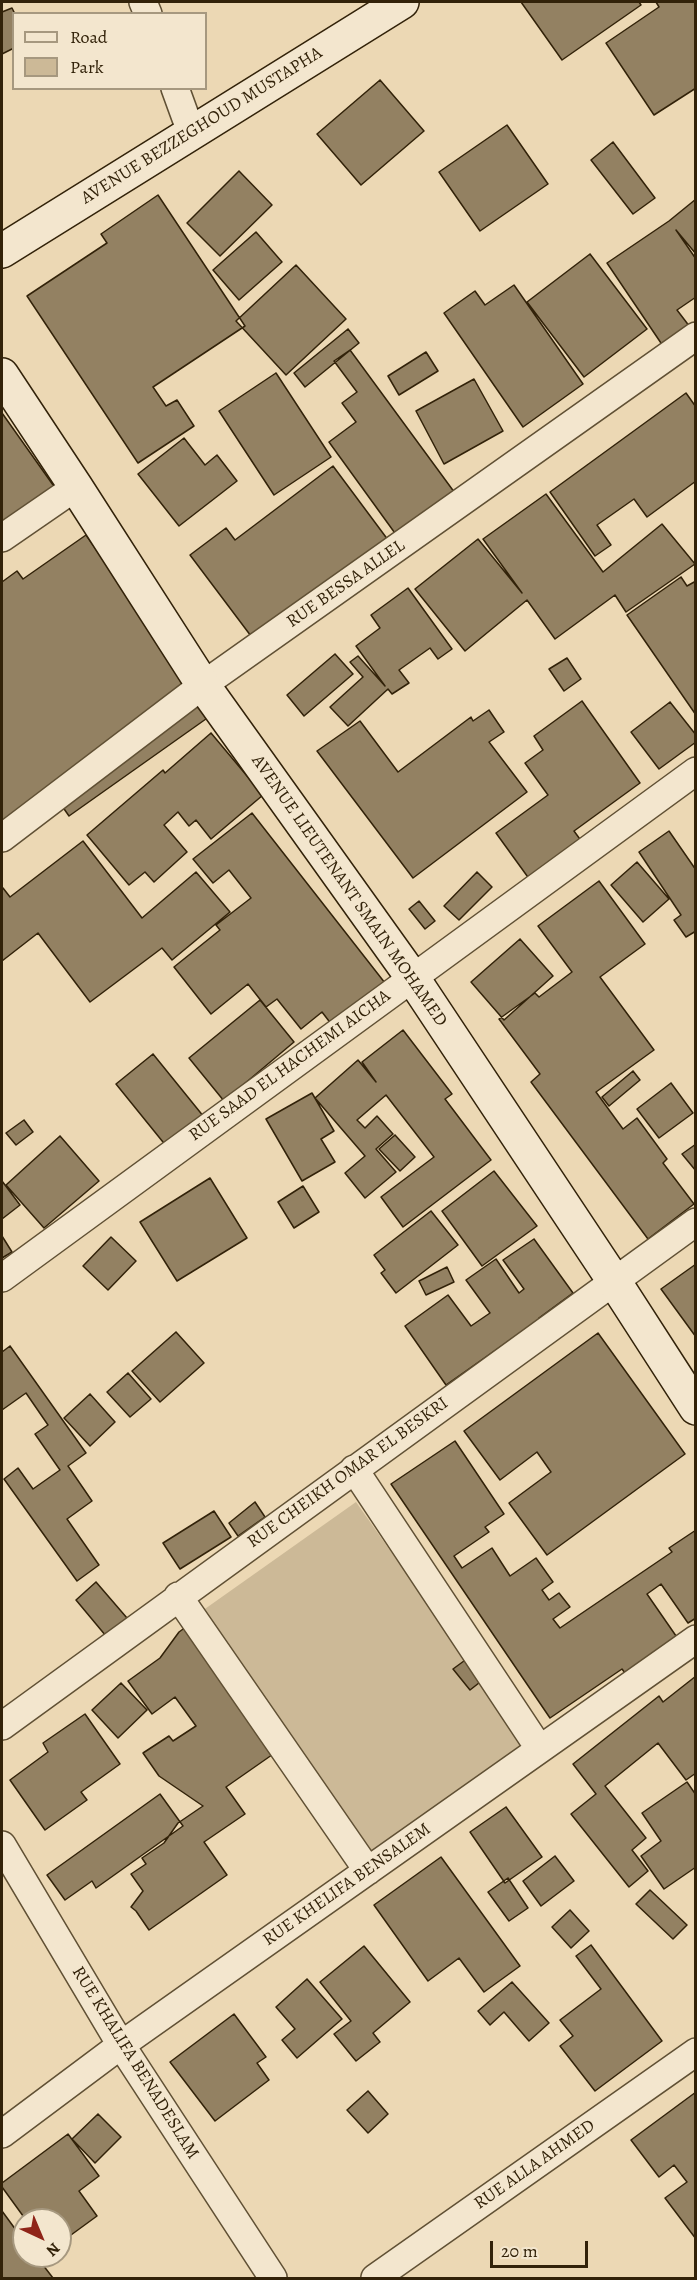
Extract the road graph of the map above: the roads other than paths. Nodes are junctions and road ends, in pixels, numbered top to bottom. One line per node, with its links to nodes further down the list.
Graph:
1 (402, 2): 3 (main road, AVENUE BEZZEGHOUD MUSTAPHA)
2 (176, 90): 3 (street)
3 (191, 132): 4 (main road, AVENUE BEZZEGHOUD MUSTAPHA)
4 (2, 251)
5 (696, 336): 9 (street, RUE BESSA ALLEL)
6 (2, 375): 7 (main road, AVENUE LIEUTENANT SMAIN MOHAMED)
7 (76, 487): 8 (street); 9 (main road, AVENUE LIEUTENANT SMAIN MOHAMED)
8 (2, 538)
9 (202, 685): 11 (street, RUE BESSA ALLEL); 12 (main road, AVENUE LIEUTENANT SMAIN MOHAMED)
10 (696, 771): 12 (street, RUE SAAD EL HACHEMI AICHA)
11 (2, 838)
12 (412, 977): 14 (street, RUE SAAD EL HACHEMI AICHA); 15 (main road, AVENUE LIEUTENANT SMAIN MOHAMED)
13 (696, 1222): 15 (street, RUE CHEIKH OMAR EL BESKRI)
14 (2, 1278)
15 (614, 1281): 16 (main road, AVENUE LIEUTENANT SMAIN MOHAMED); 17 (street, RUE CHEIKH OMAR EL BESKRI)
16 (696, 1408)
17 (354, 1469): 18 (street, RUE CHEIKH OMAR EL BESKRI); 21 (street)
18 (178, 1596): 20 (street, RUE CHEIKH OMAR EL BESKRI); 23 (street)
19 (696, 1640): 21 (street, RUE KHELIFA BENSALEM)
20 (2, 1726)
21 (539, 1748): 23 (street, RUE KHELIFA BENSALEM)
22 (2, 1845): 24 (street, RUE KHALIFA BENADESLAM)
23 (368, 1871): 24 (street, RUE KHELIFA BENSALEM)
24 (121, 2045): 26 (street, RUE KHELIFA BENSALEM); 27 (street, RUE KHALIFA BENADESLAM)
25 (696, 2052): 28 (street, RUE ALLA AHMED)
26 (2, 2134)
27 (273, 2278)
28 (375, 2278)

